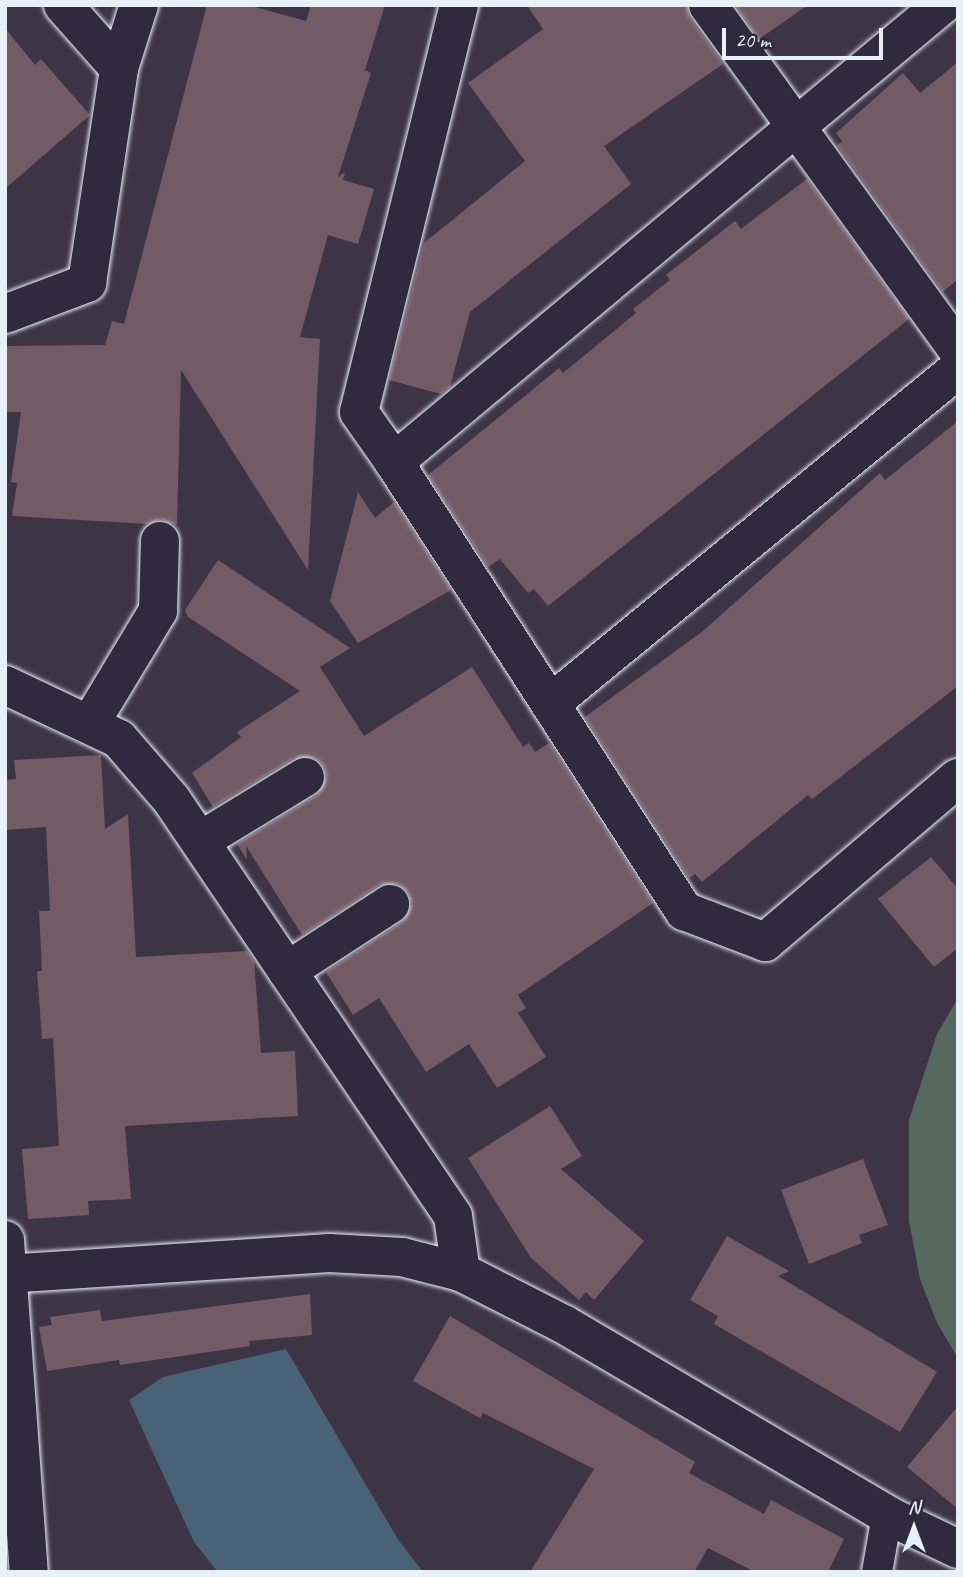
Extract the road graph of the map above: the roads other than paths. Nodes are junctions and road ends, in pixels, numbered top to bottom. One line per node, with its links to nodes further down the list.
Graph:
1 (63, 5): 6 (street)
2 (139, 5): 6 (street)
3 (458, 5): 11 (street)
4 (708, 5): 7 (street)
5 (942, 5): 7 (street)
6 (119, 68): 8 (street)
7 (795, 124): 9 (street); 11 (street)
8 (6, 313)
9 (958, 350)
10 (958, 369): 14 (street)
11 (394, 462): 14 (street)
12 (160, 541): 15 (street)
13 (5, 685): 15 (street)
14 (550, 704): 17 (street)
15 (91, 722): 18 (street)
16 (305, 777): 18 (street)
17 (958, 778)
18 (200, 841): 20 (street)
19 (390, 904): 20 (street)
20 (287, 971): 22 (street)
21 (6, 1262): 22 (street); 25 (street)
22 (461, 1272): 23 (street)
23 (887, 1515): 24 (street); 26 (lane)
24 (958, 1549)
25 (29, 1572)
26 (877, 1572)

